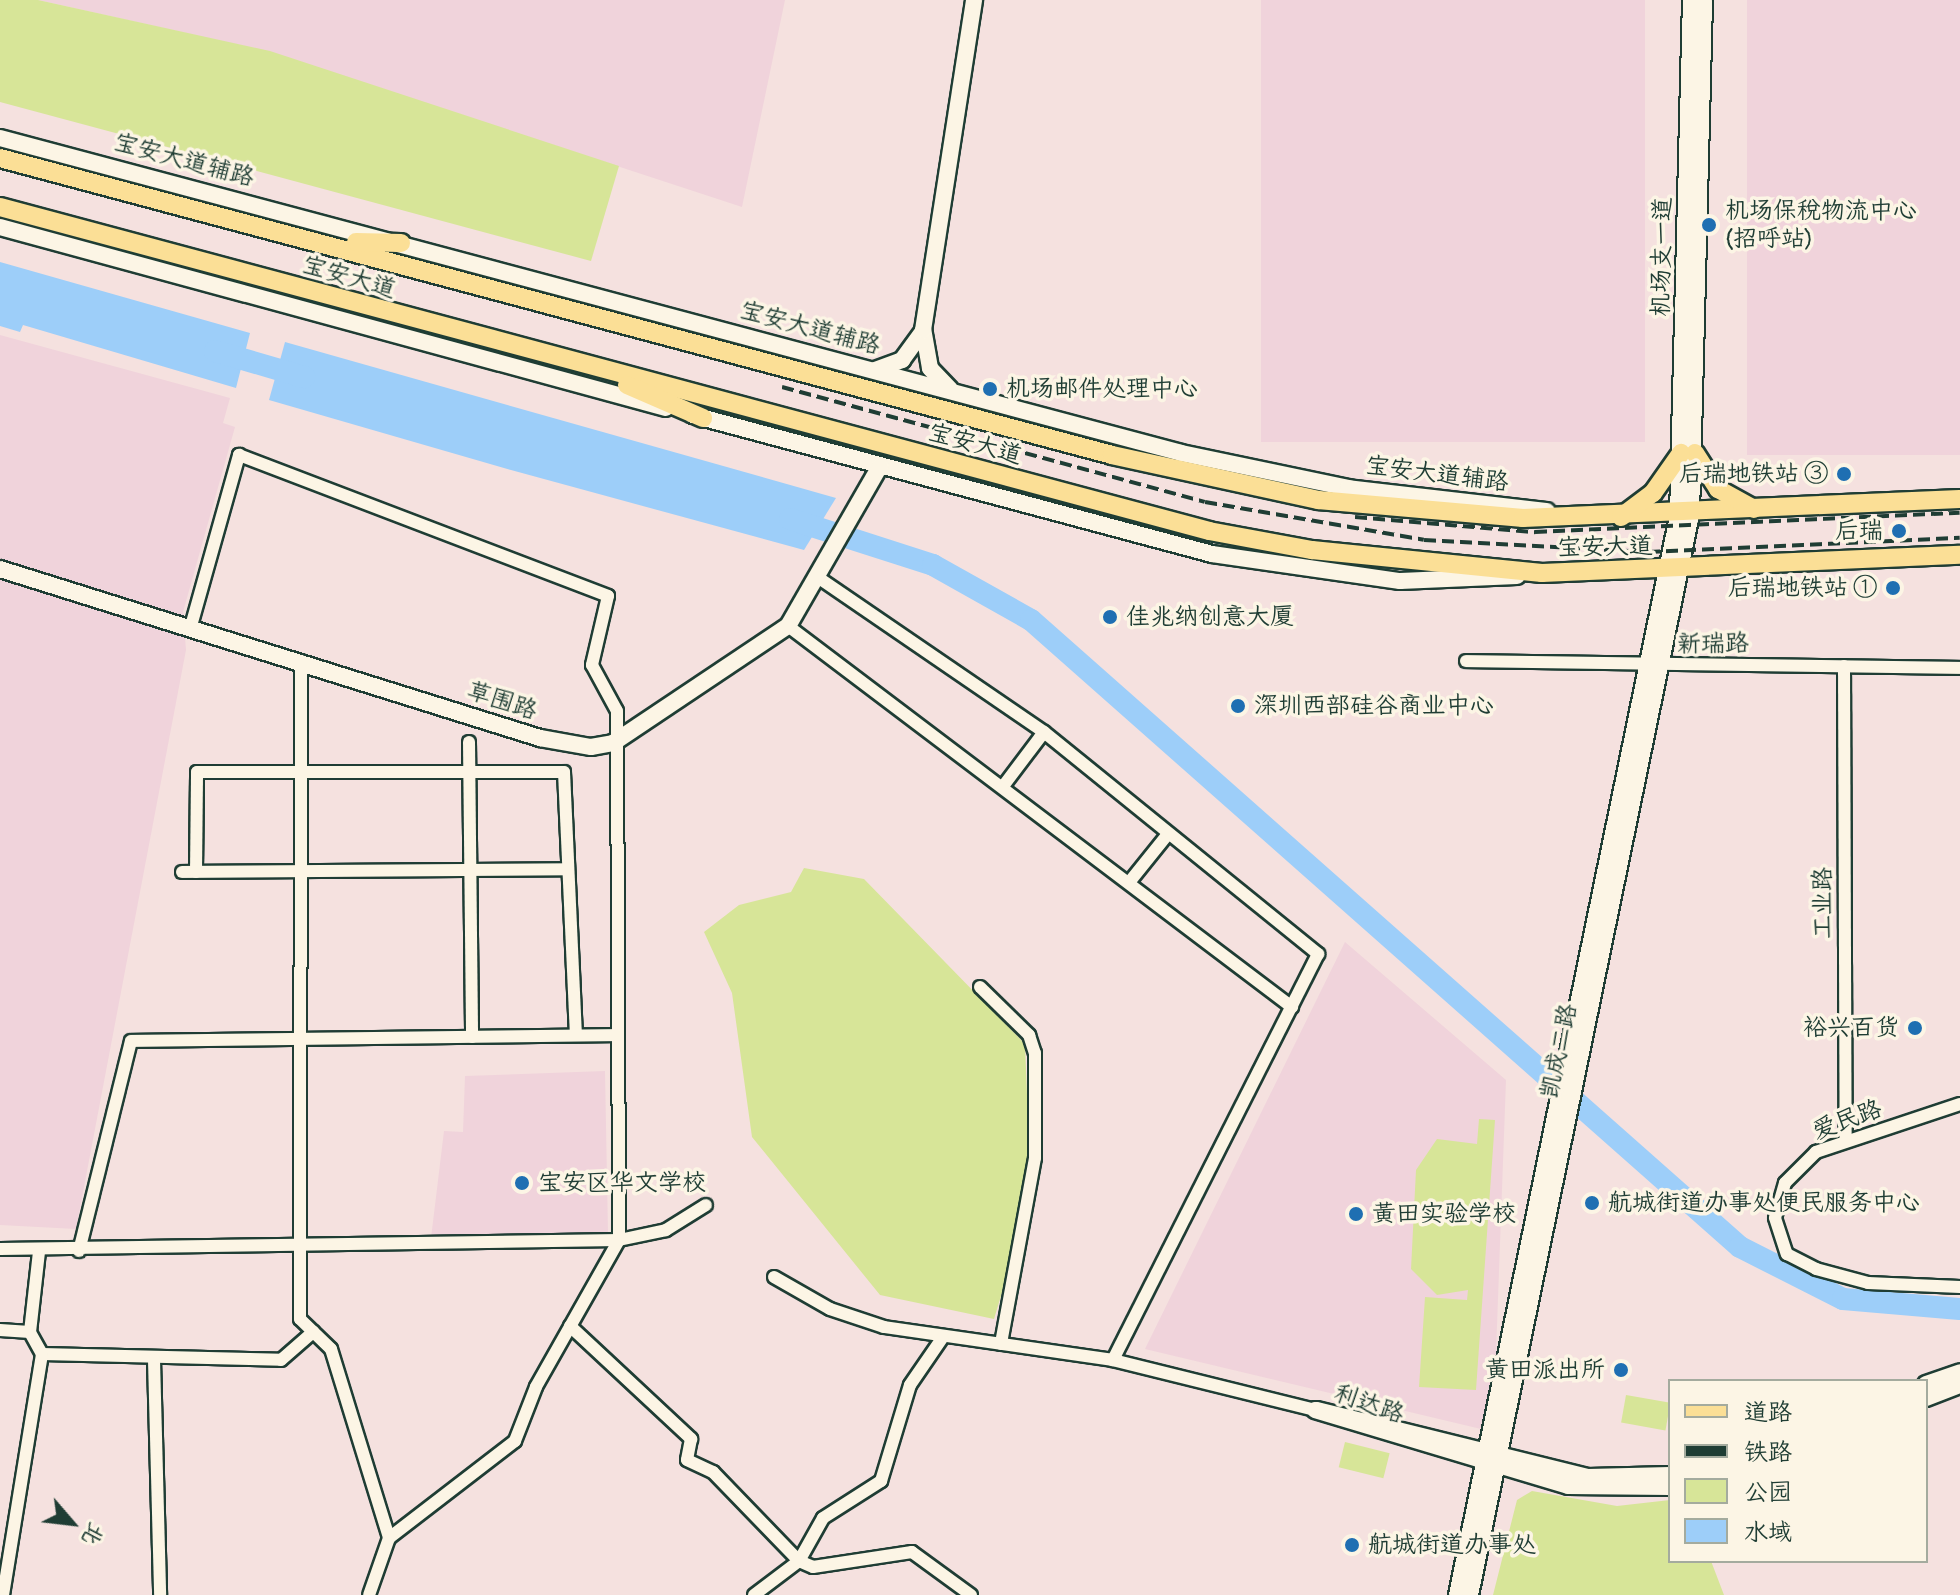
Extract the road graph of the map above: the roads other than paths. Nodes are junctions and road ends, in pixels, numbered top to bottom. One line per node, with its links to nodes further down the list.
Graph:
1 (974, 0): 10 (street)
2 (1691, 0): 15 (street, 机场支一道)
3 (1704, 0): 15 (street, 机场支一道)
4 (0, 138): 9 (street, 宝安大道辅路)
5 (0, 158): 8 (main road, 宝安大道)
6 (0, 207): 11 (main road, 宝安大道)
7 (0, 227): 14 (street)
8 (330, 242): 9 (main road); 20 (main road, 宝安大道)
9 (401, 243): 12 (street, 宝安大道辅路)
10 (923, 330): 12 (street); 13 (street)
11 (573, 362): 14 (main road); 24 (main road, 宝安大道)
12 (874, 370): 13 (street, 宝安大道辅路)
13 (956, 392): 20 (street, 宝安大道辅路)
14 (703, 418): 16 (street)
15 (1688, 453): 18 (main road); 19 (street, 机场支一道); 20 (main road)
16 (880, 466): 24 (street); 25 (street)
17 (1960, 499): 18 (main road, 宝安大道)
18 (1765, 511): 19 (main road, 宝安大道)
19 (1684, 516): 20 (main road, 宝安大道); 23 (street, 凯成二路)
20 (1619, 517)
21 (1960, 555): 23 (main road, 宝安大道)
22 (0, 569): 26 (street, 草围路)
23 (1675, 570): 24 (main road, 宝安大道); 30 (street, 凯成二路)
24 (1542, 573)
25 (816, 576): 27 (street); 33 (street)
26 (191, 626): 28 (street, 草围路); 35 (street)
27 (788, 626): 35 (street); 38 (street)
28 (301, 661): 35 (street, 草围路); 36 (street)
29 (1466, 661): 30 (street, 新瑞路)
30 (1656, 666): 31 (street, 新瑞路); 74 (street, 凯成二路)
31 (1844, 666): 32 (street, 新瑞路); 51 (street, 工业路)
32 (1960, 668)
33 (1044, 732): 38 (street); 39 (street)
34 (469, 742): 37 (street)
35 (613, 743): 47 (street)
36 (302, 772): 37 (street); 42 (street); 42 (street)
37 (470, 772): 40 (street); 41 (street)
38 (1004, 785): 43 (street)
39 (1168, 834): 43 (street); 45 (street)
40 (565, 869): 41 (street); 46 (street)
41 (471, 870): 42 (street); 48 (street)
42 (303, 871): 49 (street)
43 (1131, 880): 45 (street)
44 (980, 987): 65 (street)
45 (1292, 1007): 68 (street)
46 (576, 1035): 47 (street); 48 (street)
47 (617, 1035): 53 (street)
48 (472, 1037): 49 (street)
49 (304, 1039): 54 (street); 56 (street)
50 (1960, 1104): 51 (street, 爱民路)
51 (1846, 1141): 59 (street, 爱民路)
52 (706, 1205): 53 (street)
53 (619, 1240): 54 (street); 60 (street)
54 (306, 1248): 56 (street); 63 (street)
55 (0, 1249): 57 (street)
56 (79, 1251): 57 (street)
57 (39, 1252): 62 (street)
58 (774, 1277): 64 (street)
59 (1960, 1287)
60 (570, 1326): 77 (street); 78 (street)
61 (0, 1330): 62 (street)
62 (30, 1332): 66 (street)
63 (313, 1332): 67 (street); 77 (street)
64 (943, 1337): 65 (street); 78 (street)
65 (1001, 1344): 68 (street)
66 (42, 1354): 67 (street); 80 (street)
67 (154, 1360): 81 (street)
68 (1113, 1360): 73 (street)
69 (1960, 1372): 70 (street)
70 (1928, 1383)
71 (1960, 1385): 72 (street)
72 (1928, 1397)
73 (1315, 1410): 74 (street, 利达路)
74 (1492, 1459): 75 (street, 利达路); 76 (street, 利达路); 84 (street, 凯成二路); 85 (street, 凯成二路)
75 (1668, 1475)
76 (1668, 1487)
77 (389, 1538): 82 (street)
78 (799, 1561): 79 (street); 83 (street)
79 (962, 1593)
80 (3, 1595)
81 (160, 1595)
82 (369, 1595)
83 (754, 1595)
84 (1457, 1595)
85 (1470, 1595)

